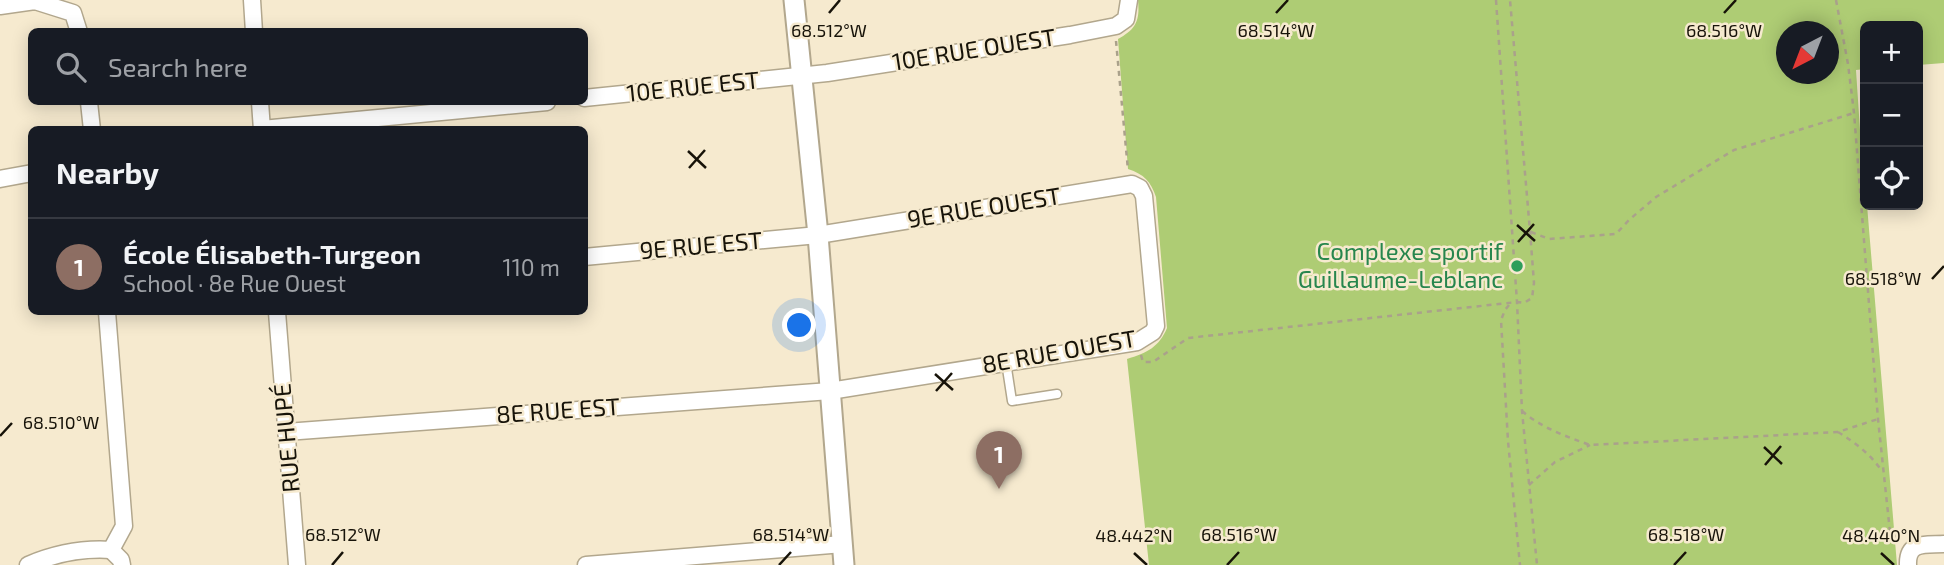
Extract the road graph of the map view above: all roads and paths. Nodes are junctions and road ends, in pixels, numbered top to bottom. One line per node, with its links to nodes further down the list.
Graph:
1 (251, 0): 10 (street)
2 (793, 0): 11 (street)
3 (1129, 0): 8 (street)
4 (1496, 0): 26 (path)
5 (1510, 0): 23 (path)
6 (1836, 0): 16 (path)
7 (0, 6): 9 (street)
8 (1116, 26): 11 (street, 10E RUE OUEST); 22 (path)
9 (78, 28)
10 (254, 28)
11 (801, 76): 12 (street, 10E RUE EST); 24 (street)
12 (588, 98)
13 (89, 105): 17 (street)
14 (260, 105): 18 (street)
15 (515, 105): 19 (street)
16 (1854, 113): 23 (path); 35 (path)
17 (92, 126)
18 (262, 126)
19 (294, 126)
20 (28, 174): 21 (street)
21 (0, 179)
22 (1132, 184): 24 (street, 9E RUE OUEST); 30 (street, 8E RUE OUEST)
23 (1530, 231): 26 (path)
24 (818, 235): 25 (street, 9E RUE EST); 32 (street)
25 (588, 257)
26 (1517, 302): 27 (path); 34 (path)
27 (1510, 304): 30 (path); 50 (path)
28 (107, 315): 44 (street)
29 (277, 315): 36 (street, RUE HUPÉ)
30 (1137, 342): 31 (street, 8E RUE OUEST)
31 (1006, 362): 32 (street, 8E RUE OUEST); 33 (lane)
32 (830, 391): 36 (street, 8E RUE EST); 41 (street)
33 (1057, 394)
34 (1522, 411): 38 (path); 40 (path)
35 (1878, 419): 37 (path); 39 (path)
36 (286, 432): 47 (street, RUE HUPÉ)
37 (1838, 432): 38 (path); 39 (path)
38 (1590, 445): 40 (path)
39 (1884, 473): 43 (path)
40 (1529, 485): 52 (path)
41 (843, 544): 48 (street); 49 (street)
42 (1944, 544): 43 (street)
43 (1912, 548): 53 (street)
44 (111, 550): 45 (street); 46 (street)
45 (28, 565)
46 (122, 565)
47 (297, 565)
48 (586, 565)
49 (844, 565)
50 (1520, 565)
51 (1531, 565): 52 (path)
52 (1537, 565)
53 (1908, 565)

